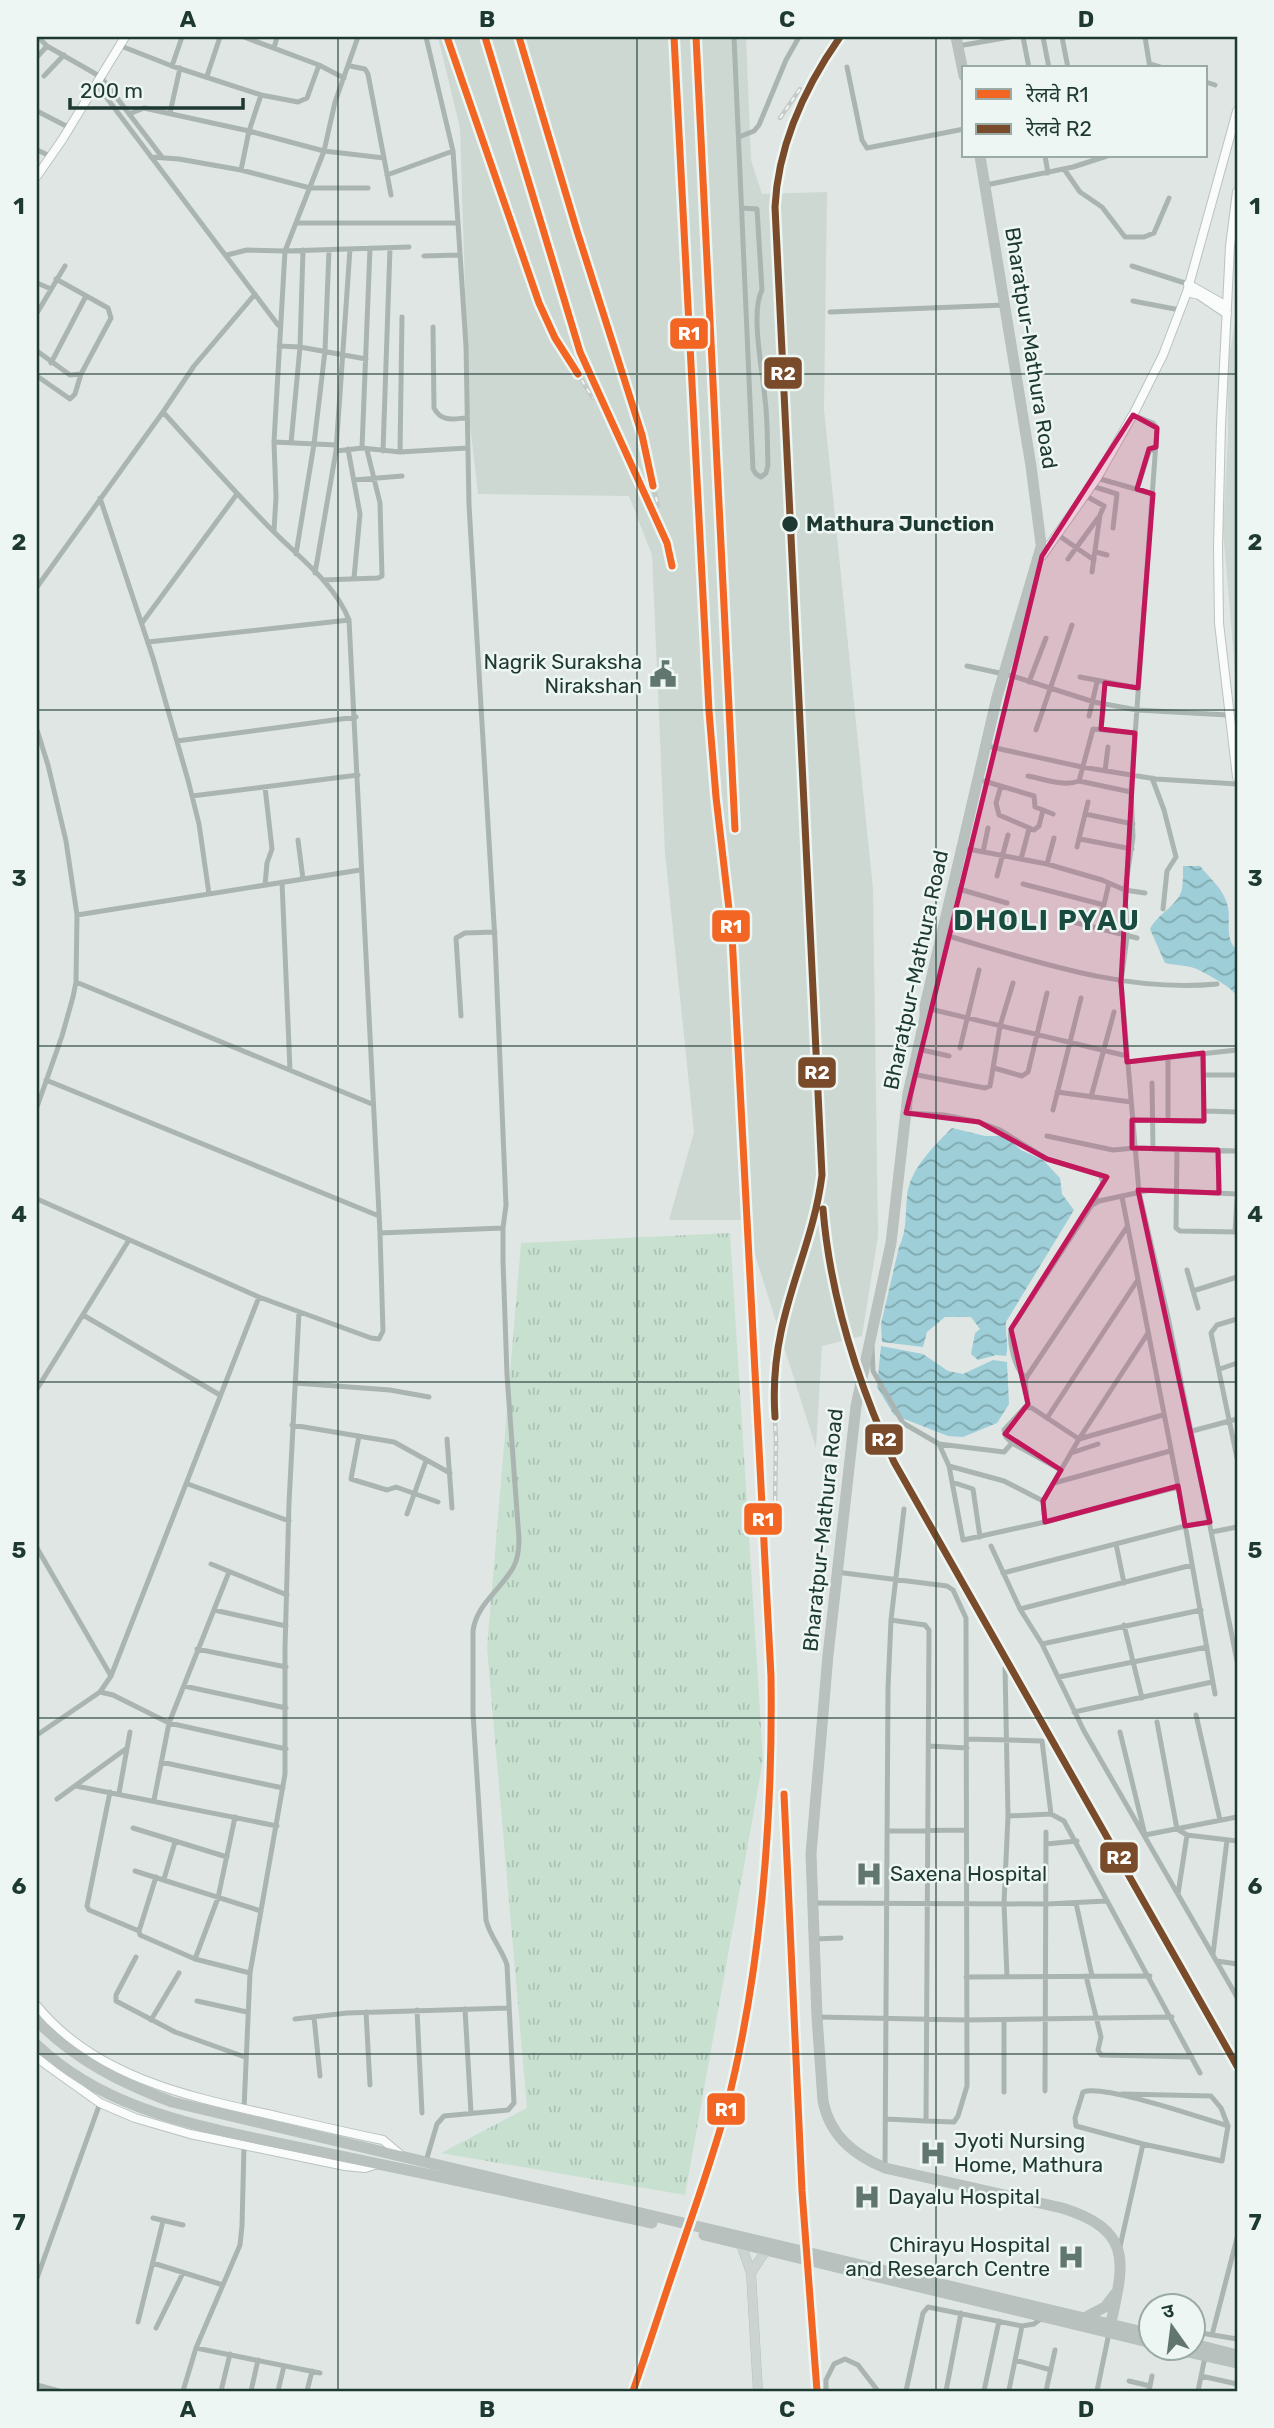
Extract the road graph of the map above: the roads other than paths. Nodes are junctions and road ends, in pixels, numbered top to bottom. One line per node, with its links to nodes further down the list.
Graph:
1 (38, 37): 17 (street)
2 (125, 37): 18 (street)
3 (182, 37): 23 (street)
4 (220, 37): 33 (street)
5 (277, 37): 19 (street)
6 (358, 37): 24 (street)
7 (426, 37): 49 (street)
8 (734, 37): 46 (street)
9 (799, 37): 46 (street)
10 (1010, 37): 16 (street)
11 (1023, 37): 26 (street)
12 (1043, 37): 27 (street)
13 (1062, 37): 28 (street)
14 (1145, 37): 29 (street)
15 (249, 38): 19 (street)
16 (957, 41): 25 (highway)
17 (47, 46): 20 (street); 21 (street)
18 (121, 46): 23 (street); 35 (street)
19 (274, 48): 22 (street)
20 (64, 55): 32 (street); 35 (street)
21 (37, 57)
22 (319, 65): 34 (street); 38 (street)
23 (172, 66): 31 (street)
24 (349, 66): 34 (street); 53 (street)
25 (962, 66)
26 (1029, 66)
27 (1049, 66)
28 (1068, 66)
29 (1150, 66)
30 (847, 67): 44 (street)
31 (180, 68): 33 (street); 41 (street)
32 (44, 76)
33 (207, 76): 38 (street)
34 (344, 78): 48 (street)
35 (99, 81): 42 (street); 43 (street); 51 (street)
36 (1208, 83): 37 (street)
37 (1215, 85)
38 (261, 95): 45 (street)
39 (37, 111): 43 (street)
40 (1237, 111): 87 (street)
41 (170, 113): 42 (street); 45 (street)
42 (129, 114): 52 (street)
43 (69, 128): 50 (street)
44 (962, 129)
45 (249, 131): 48 (street); 60 (street)
46 (739, 137): 70 (street)
47 (37, 150): 50 (street)
48 (324, 150): 53 (street); 65 (street)
49 (453, 152): 62 (street); 72 (street)
50 (50, 156): 63 (street)
51 (151, 157): 52 (street); 80 (street)
52 (162, 157): 60 (street)
53 (384, 158): 62 (street)
54 (980, 158): 64 (highway, Bharatpur-Mathura Road)
55 (1045, 158): 61 (street)
56 (1083, 158): 58 (street)
57 (1100, 158): 58 (street)
58 (1084, 163): 59 (street)
59 (1064, 169): 61 (street); 69 (street)
60 (241, 170): 65 (street)
61 (1048, 173): 64 (street)
62 (387, 175): 68 (street)
63 (37, 176)
64 (986, 186): 92 (highway, Bharatpur-Mathura Road)
65 (310, 188): 66 (street); 71 (street)
66 (369, 188)
67 (1237, 192): 94 (street)
68 (391, 195)
69 (1169, 198)
70 (742, 208): 70 (street)
71 (296, 223): 72 (street); 79 (street)
72 (458, 223): 81 (street)
73 (409, 247): 75 (street)
74 (370, 248): 75 (street); 76 (street); 105 (street)
75 (390, 248): 120 (street)
76 (350, 249): 78 (street); 104 (street)
77 (303, 250): 78 (street); 79 (street); 101 (street)
78 (328, 250): 103 (street)
79 (285, 251): 80 (street); 98 (street)
80 (227, 255): 89 (street)
81 (460, 255): 82 (street); 111 (street)
82 (424, 256)
83 (65, 266): 85 (street)
84 (1132, 266): 87 (street)
85 (56, 279): 88 (street); 90 (street)
86 (37, 284): 88 (street)
87 (1188, 288): 93 (street); 94 (street)
88 (51, 289): 96 (street)
89 (255, 294): 98 (street); 109 (street)
90 (86, 296): 106 (street); 107 (street)
91 (1133, 300): 93 (street)
92 (1005, 305): 95 (street); 136 (highway, Bharatpur-Mathura Road)
93 (1180, 310): 110 (street)
94 (1227, 310): 163 (street)
95 (830, 312)
96 (37, 313)
97 (402, 317): 121 (street)
98 (279, 326): 100 (street)
99 (433, 327): 111 (street)
100 (279, 346): 101 (street); 112 (street)
101 (300, 347): 103 (street); 113 (street)
102 (37, 351): 106 (street)
103 (325, 351): 104 (street); 114 (street)
104 (341, 354): 105 (street); 116 (street)
105 (366, 359): 119 (street)
106 (51, 363): 107 (street)
107 (80, 374): 108 (street)
108 (37, 376)
109 (163, 412): 127 (street); 130 (street)
110 (1133, 415): 115 (street); 125 (street)
111 (465, 418): 117 (street)
112 (274, 442): 113 (street); 133 (street)
113 (291, 443): 114 (street)
114 (314, 444): 116 (street); 138 (street)
115 (1156, 447): 126 (street); 128 (street)
116 (336, 448): 118 (street); 142 (street)
117 (467, 448): 121 (street); 224 (street)
118 (348, 449): 119 (street); 124 (street)
119 (365, 449): 120 (street); 123 (street)
120 (383, 451): 121 (street)
121 (400, 452)
122 (402, 476): 123 (street)
123 (374, 477): 124 (street); 144 (street)
124 (354, 480): 144 (street)
125 (1095, 482): 126 (street); 129 (street); 132 (street)
126 (1137, 489): 128 (street)
127 (237, 494): 133 (street); 148 (street)
128 (1153, 494): 157 (street)
129 (1086, 496): 131 (street); 134 (street)
130 (100, 498): 146 (street); 148 (street)
131 (1100, 515): 135 (street); 137 (street)
132 (1112, 528)
133 (274, 532): 138 (street)
134 (1058, 535): 135 (street); 136 (street)
135 (1076, 548): 140 (street); 141 (street)
136 (1042, 551): 153 (highway, Bharatpur-Mathura Road)
137 (1096, 552): 139 (street); 141 (street)
138 (296, 554): 142 (street)
139 (1107, 555)
140 (1068, 559)
141 (1094, 560): 143 (street)
142 (315, 572): 145 (street)
143 (1092, 572)
144 (354, 578): 145 (street)
145 (323, 580): 147 (street)
146 (37, 587)
147 (349, 620): 151 (street); 165 (street)
148 (142, 623): 151 (street)
149 (1072, 625): 158 (street)
150 (1046, 638): 156 (street)
151 (148, 642): 170 (street)
152 (967, 666): 153 (street)
153 (1007, 674): 156 (street); 159 (highway, Bharatpur-Mathura Road)
154 (1080, 677): 155 (street)
155 (1097, 681): 157 (street); 160 (street)
156 (1029, 682): 158 (street)
157 (1138, 688): 162 (street)
158 (1049, 689): 160 (street); 168 (street)
159 (1000, 698): 172 (highway, Bharatpur-Mathura Road); 187 (highway, Bharatpur-Mathura Road)
160 (1094, 702): 161 (street); 164 (street)
161 (1104, 704): 162 (street); 166 (street)
162 (1137, 710): 163 (street); 169 (street)
163 (1228, 715): 171 (street)
164 (1089, 716)
165 (356, 717): 170 (street); 177 (street)
166 (1101, 729): 169 (street); 174 (street)
167 (37, 730): 221 (street)
168 (1036, 730)
169 (1135, 733): 176 (street)
170 (177, 741): 188 (street)
171 (1235, 741): 179 (street)
172 (991, 747): 174 (street); 181 (highway, Bharatpur-Mathura Road)
173 (1108, 747): 175 (street)
174 (1082, 767): 175 (street); 182 (street)
175 (1105, 771): 176 (street)
176 (1132, 774): 180 (street); 186 (street)
177 (358, 775): 185 (street); 207 (street)
178 (1028, 776): 182 (street)
179 (1237, 777)
180 (1152, 778): 183 (street); 220 (street)
181 (984, 781): 184 (street); 187 (highway, Bharatpur-Mathura Road)
182 (1079, 781): 186 (street)
183 (1237, 784)
184 (1001, 786): 190 (street); 195 (street)
185 (265, 787): 188 (street); 213 (street)
186 (1131, 793): 193 (street)
187 (977, 795): 201 (highway, Bharatpur-Mathura Road); 236 (highway, Bharatpur-Mathura Road)
188 (192, 796): 217 (street)
189 (1088, 802): 192 (street)
190 (1043, 810): 191 (street); 195 (street)
191 (1053, 814)
192 (1085, 814): 193 (street); 198 (street)
193 (1133, 824): 202 (street)
194 (988, 828): 203 (street)
195 (1029, 829): 205 (street)
196 (1008, 835): 204 (street)
197 (1054, 838): 206 (street)
198 (1080, 839): 200 (street); 202 (street)
199 (298, 840): 209 (street)
200 (1077, 847)
201 (968, 849): 203 (street); 214 (highway, Bharatpur-Mathura Road)
202 (1132, 849): 215 (street)
203 (983, 852): 204 (street)
204 (1003, 855): 205 (street); 208 (street)
205 (1021, 859): 206 (street)
206 (1047, 864): 211 (street)
207 (360, 870): 209 (street); 260 (street)
208 (997, 876)
209 (303, 878): 210 (street)
210 (282, 882): 213 (street); 251 (street)
211 (1109, 883): 215 (street); 219 (street)
212 (1023, 884): 219 (street)
213 (265, 885): 217 (street)
214 (959, 889): 218 (street); 225 (highway, Bharatpur-Mathura Road)
215 (1125, 890): 216 (street); 226 (street)
216 (1144, 892)
217 (209, 894): 221 (street)
218 (1007, 903)
219 (1104, 905): 223 (street)
220 (1163, 909)
221 (77, 915): 229 (street)
222 (1069, 921): 223 (street)
223 (1098, 930): 226 (street)
224 (495, 932): 237 (street); 285 (street)
225 (948, 936): 230 (street); 236 (highway, Bharatpur-Mathura Road)
226 (1126, 937): 227 (street); 230 (street)
227 (1137, 939)
228 (979, 970): 238 (street)
229 (76, 982): 251 (street); 255 (street)
230 (1121, 982): 232 (street); 249 (street)
231 (1013, 983): 239 (street)
232 (1217, 984)
233 (1047, 993): 240 (street)
234 (1081, 998): 241 (street)
235 (1114, 1012): 245 (street)
236 (928, 1013): 238 (street); 243 (highway, Bharatpur-Mathura Road)
237 (461, 1016)
238 (967, 1019): 239 (street); 242 (street)
239 (1000, 1026): 240 (street); 250 (street)
240 (1035, 1035): 241 (street); 250 (street)
241 (1070, 1043): 245 (street); 257 (street)
242 (960, 1048)
243 (918, 1049): 247 (street); 252 (highway, Bharatpur-Mathura Road)
244 (1237, 1050): 246 (street)
245 (1103, 1051): 249 (street); 258 (street)
246 (1203, 1053): 248 (street); 253 (street)
247 (949, 1056)
248 (1168, 1056): 249 (street); 268 (street)
249 (1127, 1059): 259 (street)
250 (994, 1068): 252 (street)
251 (290, 1070): 260 (street)
252 (912, 1074): 265 (highway, Bharatpur-Mathura Road)
253 (1204, 1075): 254 (street); 263 (street)
254 (1237, 1075)
255 (47, 1080): 261 (street); 283 (street)
256 (1152, 1083): 267 (street)
257 (1057, 1092): 258 (street); 262 (street)
258 (1091, 1097): 259 (street)
259 (1131, 1102): 266 (street)
260 (372, 1104): 283 (street)
261 (37, 1107)
262 (1053, 1110)
263 (1205, 1111): 264 (street); 268 (street)
264 (1237, 1112)
265 (906, 1113): 282 (street); 298 (highway, Bharatpur-Mathura Road)
266 (1132, 1120): 267 (street); 270 (street)
267 (1151, 1120): 268 (street); 271 (street)
268 (1168, 1120)
269 (1047, 1136): 270 (street)
270 (1135, 1148): 271 (street); 276 (street)
271 (1153, 1149): 272 (street)
272 (1177, 1149): 273 (street); 275 (street)
273 (1218, 1150): 274 (street); 277 (street)
274 (1237, 1152)
275 (1177, 1190): 276 (street); 277 (street); 286 (street)
276 (1139, 1192): 279 (street); 313 (street)
277 (1219, 1193): 278 (street)
278 (1237, 1194)
279 (1122, 1197): 282 (street); 284 (street)
280 (37, 1199): 288 (street)
281 (1237, 1200): 286 (street)
282 (1096, 1202): 302 (street)
283 (379, 1216): 287 (street)
284 (1127, 1227): 291 (street); 302 (street)
285 (503, 1228): 287 (street); 447 (street)
286 (1236, 1232)
287 (380, 1233): 295 (street)
288 (129, 1240): 293 (street); 296 (street)
289 (1187, 1270): 292 (street)
290 (1237, 1277): 292 (street)
291 (1137, 1281): 299 (street); 309 (street)
292 (1193, 1291): 294 (street)
293 (259, 1297): 295 (street); 305 (street)
294 (1198, 1308)
295 (299, 1312): 303 (street)
296 (83, 1315): 304 (street); 305 (street)
297 (1237, 1319): 301 (street)
298 (872, 1329): 318 (street); 350 (highway, Bharatpur-Mathura Road)
299 (1148, 1333): 308 (street); 316 (street)
300 (1237, 1363): 301 (street)
301 (1220, 1369): 311 (street)
302 (1026, 1378): 307 (street)
303 (295, 1383): 306 (street); 312 (street)
304 (37, 1389)
305 (220, 1395): 329 (street)
306 (429, 1397)
307 (1028, 1406): 309 (street); 317 (street)
308 (1163, 1415): 316 (street); 320 (street)
309 (1047, 1418): 316 (street)
310 (1237, 1419): 311 (street)
311 (1229, 1421): 313 (street); 322 (street)
312 (292, 1425): 314 (street); 337 (street)
313 (1192, 1431): 339 (street)
314 (359, 1436): 323 (street); 331 (street)
315 (447, 1439): 326 (street)
316 (1079, 1439): 321 (street)
317 (1012, 1443): 318 (street); 325 (street)
318 (939, 1444): 324 (street)
319 (1098, 1444): 321 (street)
320 (1170, 1451): 328 (street); 330 (street)
321 (1071, 1453): 325 (street)
322 (1237, 1458)
323 (426, 1461): 326 (street); 331 (street)
324 (949, 1466): 327 (street); 332 (street)
325 (1060, 1469): 328 (street)
326 (450, 1473): 334 (street)
327 (952, 1482): 343 (street); 343 (street)
328 (1054, 1483): 332 (street)
329 (188, 1484): 337 (street); 368 (street)
330 (1178, 1487): 338 (street); 340 (street)
331 (414, 1494): 333 (street); 336 (street)
332 (1044, 1501): 338 (street)
333 (438, 1502)
334 (452, 1508)
335 (904, 1509): 352 (street)
336 (407, 1514)
337 (289, 1521): 354 (street)
338 (1045, 1522): 343 (street)
339 (1210, 1522): 340 (street); 342 (street)
340 (1185, 1526): 344 (street); 348 (street)
341 (1237, 1527): 342 (street)
342 (1212, 1532): 365 (street)
343 (980, 1537)
344 (1116, 1544): 351 (street); 353 (street)
345 (991, 1546): 351 (street)
346 (37, 1548): 368 (street)
347 (211, 1564): 349 (street)
348 (1192, 1565): 353 (street); 356 (street)
349 (229, 1572): 354 (street); 357 (street)
350 (836, 1572): 352 (street); 424 (highway, Bharatpur-Mathura Road)
351 (1003, 1573): 355 (street)
352 (896, 1580): 358 (street); 383 (street)
353 (1124, 1583): 355 (street)
354 (287, 1595): 360 (street)
355 (1020, 1609): 361 (street)
356 (1200, 1610): 359 (street); 362 (street)
357 (214, 1611): 360 (street); 363 (street)
358 (891, 1620): 385 (street); 406 (street)
359 (1124, 1625): 361 (street); 364 (street)
360 (286, 1626): 366 (street)
361 (1042, 1644): 369 (street)
362 (1207, 1647): 364 (street); 370 (street)
363 (197, 1649): 366 (street); 371 (street)
364 (1133, 1661): 369 (street); 374 (street)
365 (1237, 1661)
366 (286, 1667): 375 (street)
367 (1005, 1668): 384 (street)
368 (111, 1676): 372 (street)
369 (1059, 1677): 376 (street)
370 (1212, 1682): 373 (street); 374 (street)
371 (184, 1686): 375 (street); 379 (street)
372 (100, 1692): 379 (street); 382 (street)
373 (1214, 1694)
374 (1142, 1698): 376 (street)
375 (286, 1708): 388 (street)
376 (1074, 1712): 408 (street)
377 (1196, 1715): 400 (street)
378 (1157, 1722): 403 (street)
379 (169, 1723): 388 (street); 389 (street)
380 (1119, 1731): 408 (street)
381 (130, 1732): 386 (street)
382 (37, 1735)
383 (967, 1739): 384 (street); 387 (street)
384 (1007, 1741): 396 (street); 397 (street)
385 (929, 1746): 387 (street); 404 (street)
386 (127, 1748): 390 (street); 393 (street)
387 (967, 1748): 405 (street)
388 (286, 1749): 391 (street)
389 (161, 1762): 391 (street); 395 (street)
390 (76, 1786): 392 (street); 394 (street)
391 (283, 1788): 401 (street)
392 (110, 1792): 393 (street); 430 (street)
393 (119, 1793): 395 (street)
394 (57, 1799)
395 (154, 1800): 398 (street)
396 (1051, 1814): 397 (street); 411 (street)
397 (1008, 1816): 426 (street)
398 (235, 1817): 401 (street); 415 (street)
399 (1237, 1817): 400 (street)
400 (1220, 1821): 403 (street)
401 (277, 1826): 429 (street)
402 (133, 1828): 413 (street)
403 (1177, 1829): 408 (street); 409 (street)
404 (927, 1830): 405 (street); 406 (street); 423 (street)
405 (966, 1830): 425 (street)
406 (888, 1831): 422 (street)
407 (1046, 1832): 414 (street)
408 (1145, 1835): 419 (street)
409 (1187, 1835): 410 (street); 419 (street)
410 (1227, 1840): 412 (street); 434 (street)
411 (1077, 1841): 414 (street); 421 (street)
412 (1237, 1841)
413 (175, 1842): 415 (street); 418 (street)
414 (1046, 1844): 428 (street)
415 (227, 1857): 420 (street)
416 (135, 1871): 417 (street)
417 (156, 1877): 418 (street); 430 (street)
418 (164, 1879): 420 (street)
419 (1178, 1894): 434 (street)
420 (218, 1898): 429 (street); 435 (street)
421 (1106, 1901): 427 (street); 440 (street)
422 (887, 1902): 423 (street); 424 (street); 455 (street)
423 (927, 1902): 425 (street); 458 (street)
424 (811, 1903): 432 (highway, Bharatpur-Mathura Road)
425 (965, 1903): 426 (street); 441 (street)
426 (1004, 1903): 428 (street); 442 (street)
427 (1076, 1903): 428 (street); 439 (street)
428 (1046, 1904): 443 (street)
429 (261, 1911): 438 (street)
430 (139, 1931): 435 (street)
431 (841, 1938): 432 (street)
432 (814, 1939): 453 (highway, Bharatpur-Mathura Road)
433 (136, 1957): 460 (street)
434 (1215, 1957): 436 (street); 444 (street)
435 (195, 1959): 438 (street)
436 (1237, 1964)
437 (179, 1973): 460 (street)
438 (250, 1973): 450 (street)
439 (1089, 1976): 440 (street); 443 (street); 456 (street)
440 (1150, 1976): 454 (street)
441 (966, 1977): 442 (street); 461 (street)
442 (1007, 1977): 443 (street)
443 (1047, 1977): 459 (street)
444 (1237, 1997)
445 (197, 2001): 450 (street)
446 (37, 2006): 475 (street)
447 (509, 2007): 448 (street); 477 (street)
448 (465, 2009): 449 (street); 477 (street)
449 (417, 2010): 451 (street); 476 (street)
450 (247, 2012): 465 (street)
451 (366, 2012): 452 (street); 470 (street)
452 (314, 2017): 457 (street); 469 (street)
453 (817, 2017): 455 (street); 486 (highway, Bharatpur-Mathura Road)
454 (1172, 2017): 456 (street); 466 (street)
455 (887, 2018): 458 (street); 478 (street)
456 (1097, 2018): 459 (street); 466 (street)
457 (295, 2019)
458 (928, 2019): 461 (street); 479 (street)
459 (1046, 2019): 462 (street); 471 (street)
460 (151, 2020): 465 (street)
461 (967, 2020): 462 (street); 479 (street)
462 (1004, 2020): 472 (street)
463 (37, 2021): 483 (highway)
464 (37, 2045): 485 (highway)
465 (245, 2057): 475 (street)
466 (1192, 2057): 468 (street)
467 (37, 2058): 474 (street)
468 (1200, 2073)
469 (320, 2076)
470 (370, 2085)
471 (1045, 2091)
472 (1004, 2092)
473 (1115, 2094): 480 (street); 480 (street); 481 (street)
474 (100, 2103): 482 (street); 502 (street)
475 (244, 2109): 483 (street)
476 (422, 2113)
477 (471, 2113): 484 (street)
478 (886, 2119): 479 (street); 486 (street)
479 (926, 2121)
480 (1228, 2126): 481 (street)
481 (1143, 2144): 496 (street)
482 (244, 2146): 485 (street); 504 (street)
483 (403, 2157): 484 (highway)
484 (426, 2163): 490 (highway)
485 (378, 2164): 490 (highway)
486 (885, 2168): 496 (highway, Bharatpur-Mathura Road)
487 (153, 2218): 488 (street)
488 (163, 2221): 489 (street); 498 (street)
489 (183, 2225)
490 (673, 2225): 491 (highway)
491 (704, 2232): 493 (highway); 495 (highway)
492 (1237, 2238): 501 (street)
493 (741, 2244): 494 (highway); 500 (main road)
494 (766, 2250): 495 (highway); 500 (main road)
495 (791, 2252): 497 (highway)
496 (1119, 2252): 505 (highway)
497 (826, 2261): 507 (highway); 508 (highway)
498 (153, 2263): 499 (street); 510 (street)
499 (183, 2273): 504 (street); 512 (street)
500 (751, 2273): 546 (main road)
501 (1228, 2277): 503 (street); 516 (street)
502 (37, 2278)
503 (1237, 2279)
504 (223, 2285): 519 (street)
505 (1119, 2288): 508 (highway); 513 (highway)
506 (961, 2313): 509 (street); 549 (street); 550 (street)
507 (1043, 2317): 511 (street); 513 (highway)
508 (1083, 2318): 513 (highway)
509 (999, 2321): 511 (street); 551 (street)
510 (138, 2322)
511 (1022, 2326): 526 (street)
512 (156, 2328)
513 (1110, 2329): 514 (highway); 517 (highway); 553 (street)
514 (1138, 2332)
515 (1208, 2334): 516 (street)
516 (1212, 2335): 518 (street)
517 (1138, 2338)
518 (1237, 2339)
519 (196, 2348): 522 (street); 541 (street)
520 (1208, 2348): 523 (highway)
521 (1055, 2350): 530 (street)
522 (230, 2354): 525 (street); 542 (street)
523 (1237, 2355)
524 (1208, 2356): 528 (highway)
525 (258, 2360): 529 (street); 543 (street)
526 (1015, 2360): 530 (street); 539 (street)
527 (1204, 2362): 534 (street)
528 (1237, 2363)
529 (284, 2366): 531 (street); 544 (street)
530 (1051, 2370): 552 (street)
531 (312, 2371): 532 (street); 545 (street)
532 (320, 2373)
533 (1152, 2376): 538 (street)
534 (1201, 2376): 536 (street); 554 (street)
535 (1129, 2381): 538 (street)
536 (1237, 2384)
537 (37, 2385): 540 (street)
538 (1149, 2389)
539 (1009, 2390)
540 (59, 2391)
541 (183, 2391)
542 (220, 2391)
543 (251, 2391)
544 (278, 2391)
545 (307, 2391)
546 (758, 2391)
547 (826, 2391): 548 (street)
548 (878, 2391)
549 (906, 2391)
550 (946, 2391)
551 (984, 2391)
552 (1046, 2391)
553 (1097, 2391)
554 (1198, 2391)

